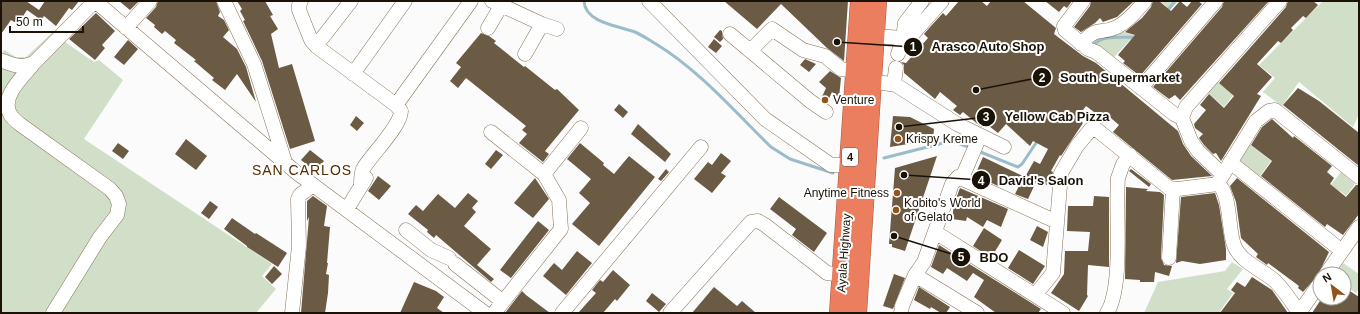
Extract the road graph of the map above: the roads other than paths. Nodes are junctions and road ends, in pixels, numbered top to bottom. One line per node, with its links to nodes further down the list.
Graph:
1 (95, 1): 19 (street); 31 (street)
2 (150, 1): 19 (street)
3 (224, 1): 46 (street)
4 (301, 1): 25 (street)
5 (351, 1): 25 (street)
6 (405, 1): 33 (street)
7 (471, 1): 37 (street)
8 (649, 1): 49 (street)
9 (861, 1): 34 (highway, Ayala Highway / 4)
10 (876, 1): 23 (highway, Ayala Highway / 4)
11 (922, 1): 24 (street)
12 (942, 1): 24 (street)
13 (1083, 1): 26 (street)
14 (1145, 1): 26 (street)
15 (1216, 1): 36 (street)
16 (1280, 1): 39 (street)
17 (497, 4): 18 (street); 20 (street)
18 (542, 24): 21 (street); 28 (street)
19 (126, 28): 46 (street)
20 (488, 28)
21 (557, 29)
22 (730, 34): 27 (street)
23 (874, 36): 24 (street); 34 (highway, Ayala Highway / 4)
24 (903, 38): 29 (street)
25 (316, 46): 33 (street)
26 (1088, 48): 36 (street)
27 (750, 51): 34 (street); 38 (street)
28 (525, 54)
29 (898, 54)
30 (3, 61): 31 (street)
31 (34, 63): 68 (street)
32 (896, 68): 35 (street)
33 (352, 74): 37 (street)
34 (864, 76): 35 (street); 49 (highway, Ayala Highway / 4)
35 (894, 84): 42 (street)
36 (1141, 88): 39 (street)
37 (396, 104): 54 (street)
38 (826, 112)
39 (1182, 118): 47 (street)
40 (581, 128): 48 (street)
41 (491, 132): 48 (street)
42 (976, 145): 44 (street); 51 (street)
43 (701, 147): 71 (street)
44 (1004, 147)
45 (1130, 155): 53 (street); 55 (street); 78 (street)
46 (285, 162): 52 (street)
47 (1224, 173): 50 (street); 53 (street); 59 (street); 79 (street)
48 (544, 174): 66 (street)
49 (854, 174): 62 (highway, Ayala Highway / 4); 74 (highway, Ayala Highway / 4)
50 (1359, 177)
51 (962, 178): 55 (street); 58 (street)
52 (313, 185): 54 (street); 69 (street)
53 (1174, 189): 60 (street)
54 (347, 209): 67 (street)
55 (1057, 222): 65 (street)
56 (1359, 227): 59 (street)
57 (406, 230): 66 (street)
58 (935, 232): 63 (street); 65 (street)
59 (1342, 251): 61 (street)
60 (1169, 258)
61 (1332, 266)
62 (842, 275): 72 (street); 73 (highway, Ayala Highway / 4)
63 (915, 275): 75 (street); 76 (street)
64 (1312, 294): 79 (street)
65 (1035, 295): 77 (street)
66 (502, 301): 70 (street)
67 (481, 312)
68 (53, 313)
69 (292, 313)
70 (494, 313)
71 (562, 313)
72 (670, 313)
73 (840, 313)
74 (856, 313)
75 (901, 313)
76 (976, 313)
77 (1063, 313)
78 (1107, 313)
79 (1299, 313)

